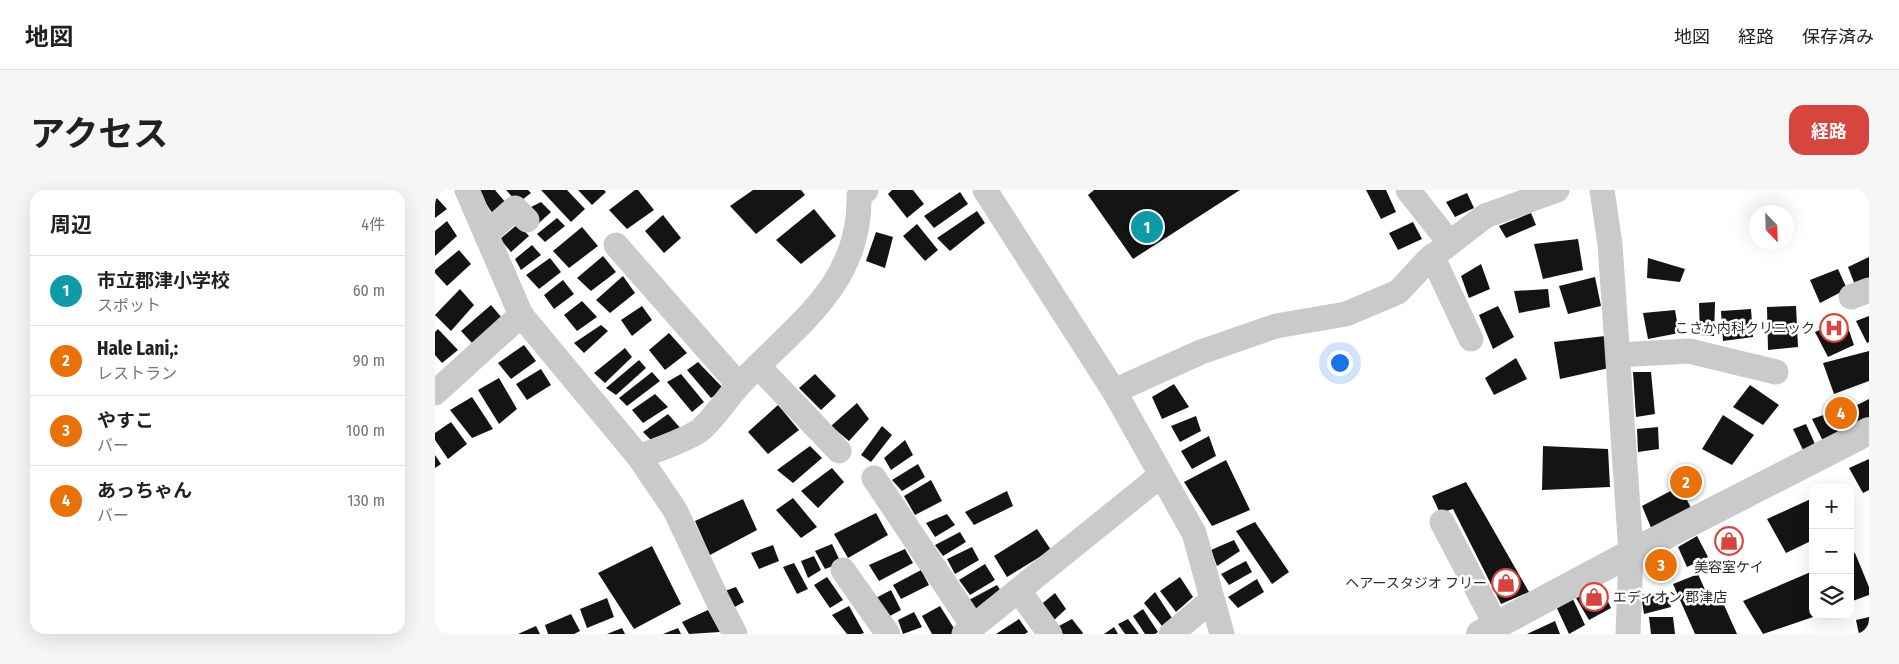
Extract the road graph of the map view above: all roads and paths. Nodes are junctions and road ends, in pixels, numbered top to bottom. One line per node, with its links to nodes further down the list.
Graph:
1 (467, 190): 8 (street)
2 (985, 190): 17 (street)
3 (1408, 190): 10 (street)
4 (1557, 190): 10 (street)
5 (1602, 190): 13 (street)
6 (859, 192): 14 (street)
7 (527, 220): 8 (street)
8 (486, 234): 11 (street)
9 (616, 246): 16 (street)
10 (1441, 250): 12 (street); 17 (street)
11 (521, 315): 18 (street); 21 (street)
12 (1471, 339)
13 (1618, 355): 15 (street); 25 (street)
14 (758, 366): 16 (street); 20 (street)
15 (1776, 372)
16 (739, 384): 21 (street)
17 (1114, 391): 22 (street)
18 (435, 393)
19 (1869, 431): 25 (street)
20 (839, 450)
21 (639, 457): 31 (street)
22 (1160, 476): 27 (street); 28 (street)
23 (874, 478): 29 (street)
24 (1442, 522): 30 (street)
25 (1631, 553): 30 (street); 36 (street)
26 (843, 570): 32 (street)
27 (1019, 590): 29 (street); 33 (street)
28 (1212, 600): 34 (street); 35 (street)
29 (969, 630)
30 (1488, 630)
31 (735, 634)
32 (889, 634)
33 (1050, 634)
34 (1171, 634)
35 (1221, 634)
36 (1628, 634)

